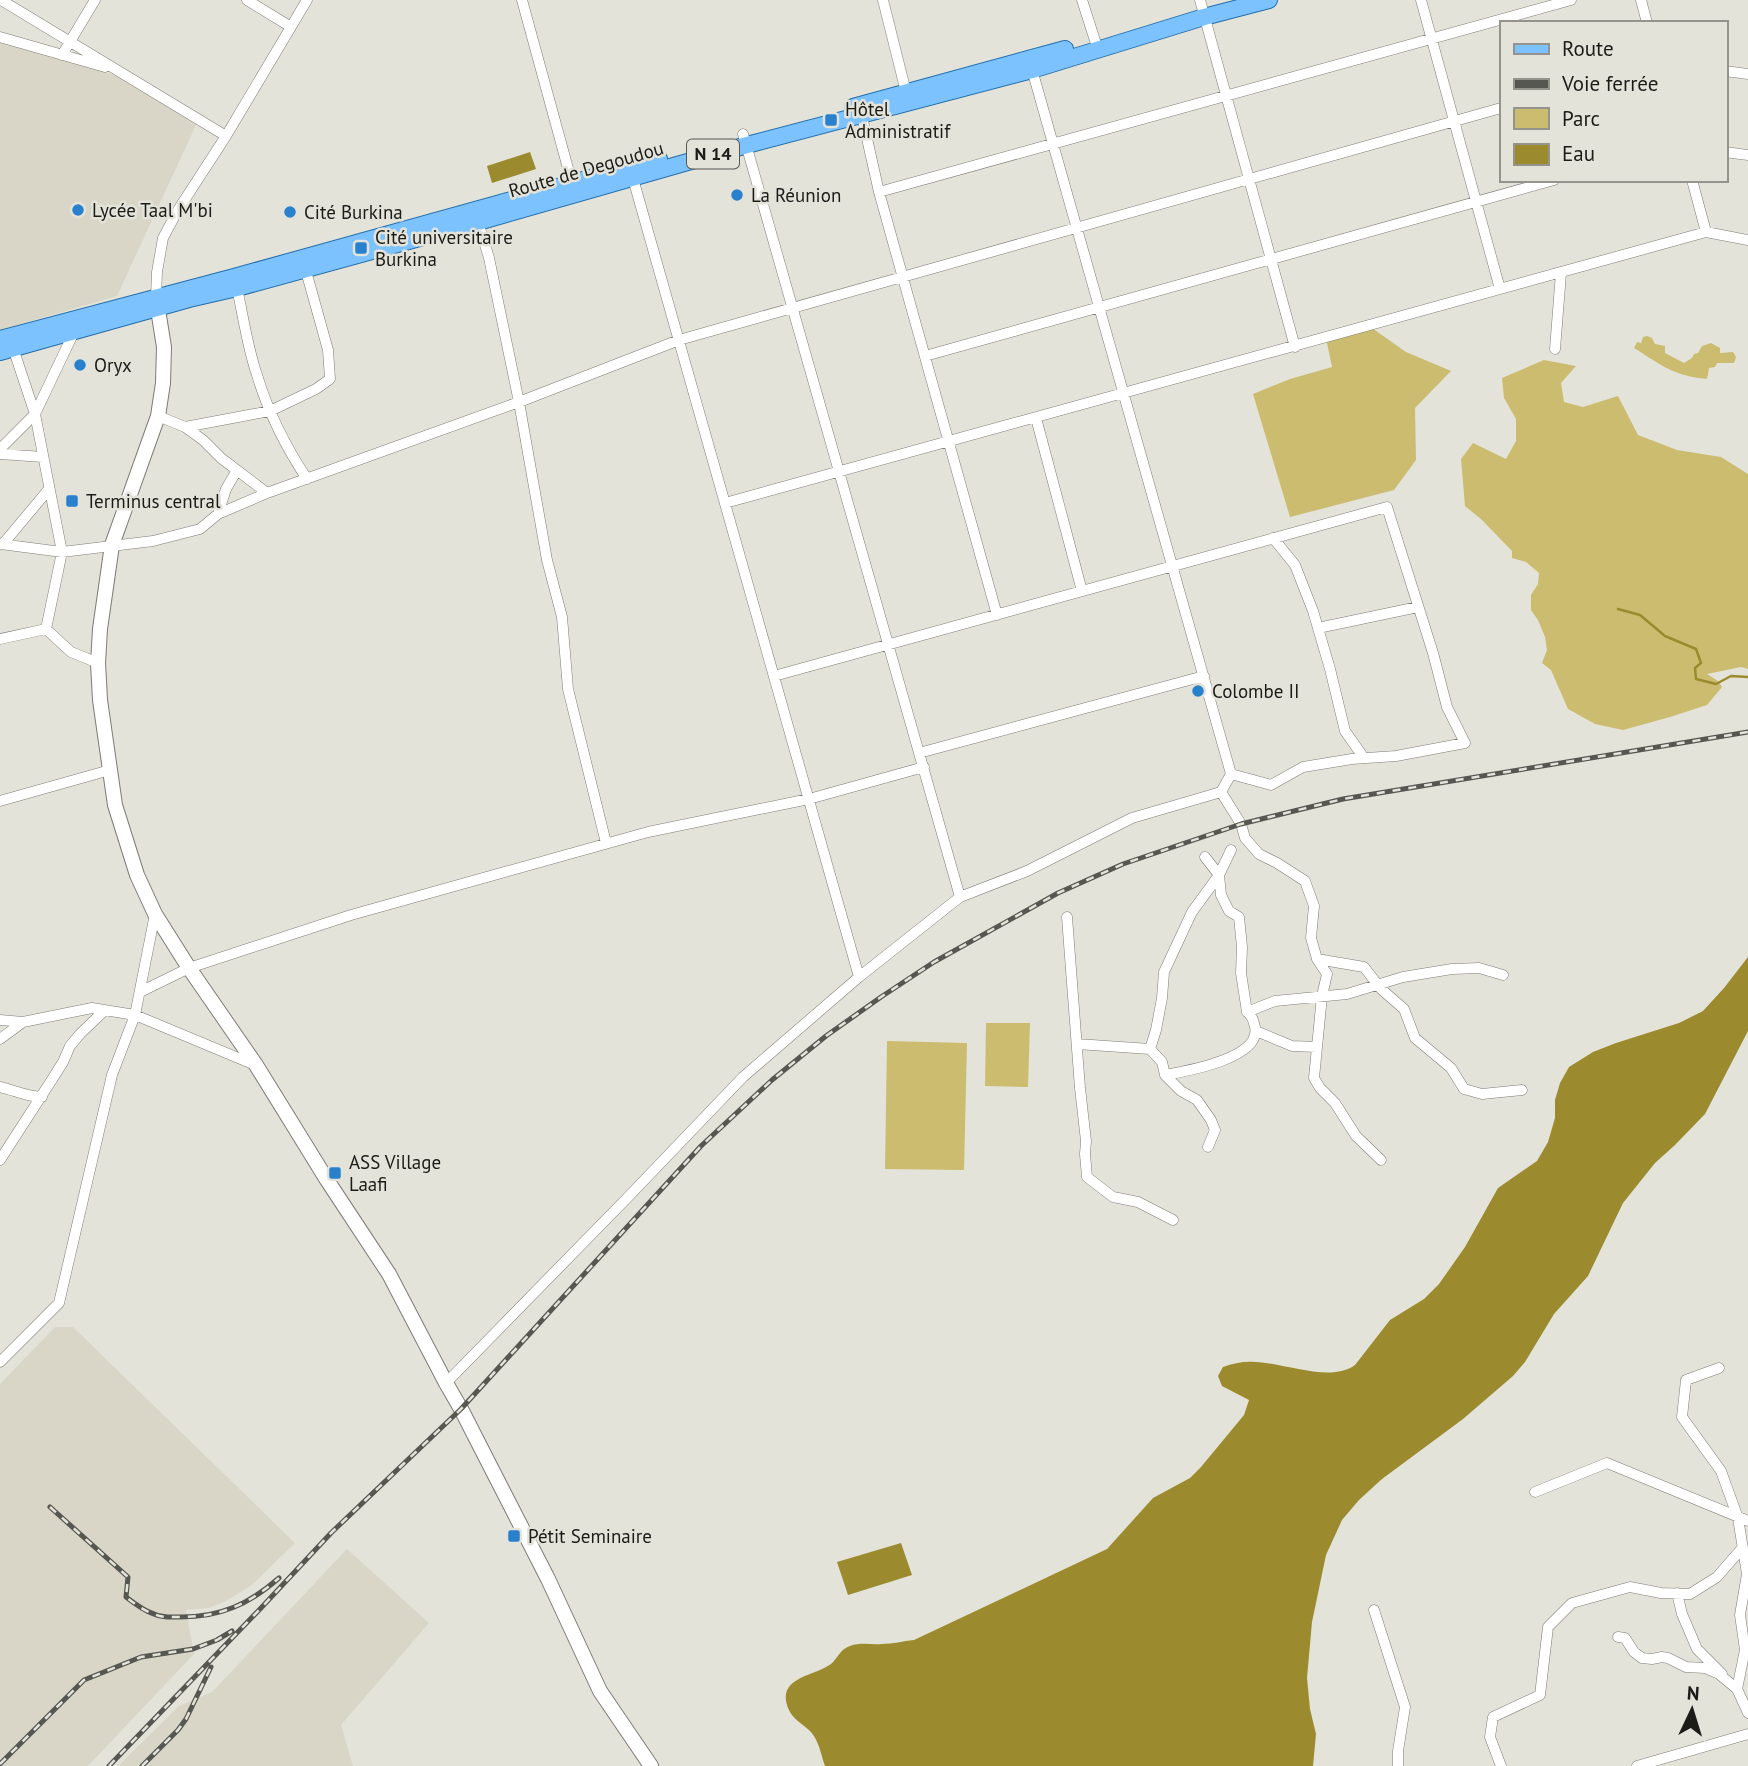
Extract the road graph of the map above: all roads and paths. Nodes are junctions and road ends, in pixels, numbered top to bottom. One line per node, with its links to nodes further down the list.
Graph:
1 (1, 0): 18 (street)
2 (95, 0): 18 (street)
3 (247, 0): 15 (street)
4 (307, 0): 15 (street)
5 (522, 0): 39 (street)
6 (883, 0): 26 (street)
7 (1082, 0): 19 (street)
8 (1232, 0): 13 (main road, Route de Degoudou / N 14)
9 (1269, 0): 13 (main road, Route de Degoudou / N 14)
10 (1421, 0): 17 (street)
11 (1570, 0): 17 (street)
12 (1641, 0): 14 (street)
13 (1202, 8): 19 (main road, Route de Degoudou / N 14); 25 (street)
14 (1646, 21)
15 (291, 27): 30 (street)
16 (0, 37): 20 (street)
17 (1431, 39): 25 (street); 29 (street)
18 (70, 42): 20 (street); 22 (street)
19 (1097, 45): 21 (main road, Route de Degoudou / N 14)
20 (62, 55): 22 (street)
21 (1031, 64): 26 (main road, Route de Degoudou / N 14); 32 (street)
22 (119, 71): 30 (street)
23 (1727, 71): 24 (street)
24 (1748, 74)
25 (1226, 96): 32 (street); 36 (street)
26 (907, 98): 28 (main road, Route de Degoudou / N 14)
27 (1500, 108): 29 (street)
28 (861, 110): 31 (main road, Route de Degoudou / N 14); 40 (street)
29 (1454, 122): 36 (street); 41 (street)
30 (226, 136): 52 (street)
31 (745, 140): 35 (main road, Route de Degoudou / N 14); 54 (street)
32 (1053, 144): 40 (street); 43 (street)
33 (1727, 152): 34 (street)
34 (1748, 155)
35 (631, 173): 39 (main road, Route de Degoudou / N 14); 42 (main road, Route de Degoudou / N 14); 56 (street)
36 (1249, 179): 43 (street); 46 (street)
37 (1546, 182): 41 (street)
38 (1693, 182): 44 (street)
39 (572, 183): 47 (main road, Route de Degoudou / N 14)
40 (880, 192): 49 (street)
41 (1476, 202): 46 (street); 51 (street)
42 (478, 222): 47 (main road, Route de Degoudou / N 14); 62 (street)
43 (1077, 228): 49 (street); 53 (street)
44 (1706, 232): 45 (street); 48 (street)
45 (1748, 240)
46 (1271, 259): 53 (street); 58 (street)
47 (304, 263): 50 (main road, Route de Degoudou / N 14); 63 (street)
48 (1561, 273): 51 (street); 59 (street)
49 (903, 277): 54 (street); 60 (street)
50 (235, 282): 52 (main road, Route de Degoudou / N 14); 63 (street)
51 (1500, 289): 58 (street)
52 (157, 303): 55 (main road, N 14); 65 (street)
53 (1099, 307): 60 (street); 61 (street)
54 (792, 308): 56 (street); 72 (street)
55 (78, 324): 57 (main road, N 14); 64 (street)
56 (679, 340): 62 (street); 76 (street)
57 (4, 346): 64 (street)
58 (1295, 347): 61 (street)
59 (1555, 349)
60 (925, 356): 68 (street)
61 (1124, 394): 66 (street); 82 (street)
62 (519, 402): 73 (street); 101 (street)
63 (270, 411): 67 (street); 73 (street)
64 (35, 414): 69 (street); 70 (street)
65 (158, 416): 67 (street); 80 (street)
66 (1036, 418): 68 (street); 83 (street)
67 (185, 427): 71 (street)
68 (948, 442): 72 (street); 85 (street)
69 (0, 452): 70 (street)
70 (43, 457): 74 (street)
71 (237, 470): 75 (street); 77 (street)
72 (839, 471): 76 (street); 89 (street)
73 (307, 479): 75 (street)
74 (49, 489): 79 (street); 81 (street)
75 (267, 493): 77 (street)
76 (724, 503): 91 (street)
77 (218, 514): 80 (street)
78 (1273, 538): 82 (street); 84 (street); 86 (street)
79 (1, 544): 81 (street)
80 (112, 545): 81 (street); 90 (street)
81 (62, 552): 87 (street)
82 (1172, 566): 83 (street); 92 (street)
83 (1082, 591): 85 (street)
84 (1418, 607): 86 (street); 94 (street)
85 (997, 615): 89 (street)
86 (1318, 628): 94 (street)
87 (46, 629): 88 (street); 90 (street)
88 (0, 639)
89 (888, 645): 91 (street); 93 (street)
90 (98, 663): 96 (street)
91 (774, 676): 99 (street)
92 (1204, 677): 93 (street); 97 (street)
93 (919, 753): 95 (street)
94 (1364, 758): 97 (street)
95 (923, 767): 99 (street); 105 (street)
96 (110, 770): 100 (street); 106 (street)
97 (1231, 774): 98 (street)
98 (1221, 792): 105 (street); 108 (street)
99 (808, 800): 101 (street); 111 (street)
100 (0, 801)
101 (606, 843): 109 (street)
102 (1231, 850): 104 (street)
103 (1205, 857): 104 (street)
104 (1219, 875): 116 (street); 124 (street)
105 (960, 897): 111 (street)
106 (155, 914): 109 (street); 113 (street)
107 (1068, 917): 122 (street)
108 (1317, 959): 112 (street); 114 (street)
109 (189, 968): 113 (street); 125 (street)
110 (1503, 975): 112 (street)
111 (859, 977): 136 (street)
112 (1377, 984): 114 (street); 128 (street)
113 (140, 992): 117 (street)
114 (1322, 996): 116 (street); 123 (street)
115 (105, 1010): 117 (street); 119 (street); 129 (street)
116 (1247, 1012): 120 (street)
117 (135, 1015): 125 (street); 134 (street)
118 (0, 1020): 119 (street)
119 (23, 1022): 121 (street)
120 (1256, 1031): 123 (street); 126 (street)
121 (0, 1039)
122 (1077, 1044): 124 (street); 133 (street)
123 (1317, 1047): 132 (street)
124 (1150, 1049): 126 (street)
125 (256, 1065): 136 (street)
126 (1165, 1075): 130 (street)
127 (0, 1087): 129 (street)
128 (1522, 1090)
129 (42, 1097): 131 (street)
130 (1208, 1147)
131 (0, 1160)
132 (1381, 1160)
133 (1173, 1220)
134 (0, 1362)
135 (1719, 1368): 138 (street)
136 (446, 1383): 146 (street)
137 (1535, 1492): 138 (street)
138 (1743, 1520): 139 (street)
139 (1743, 1547): 140 (street); 143 (street)
140 (1677, 1593): 143 (street); 148 (street)
141 (1374, 1610): 147 (street)
142 (1618, 1637): 143 (street)
143 (1738, 1689): 144 (street)
144 (1748, 1713)
145 (1748, 1734): 149 (street)
146 (651, 1766)
147 (1398, 1766)
148 (1501, 1766)
149 (1637, 1766)

